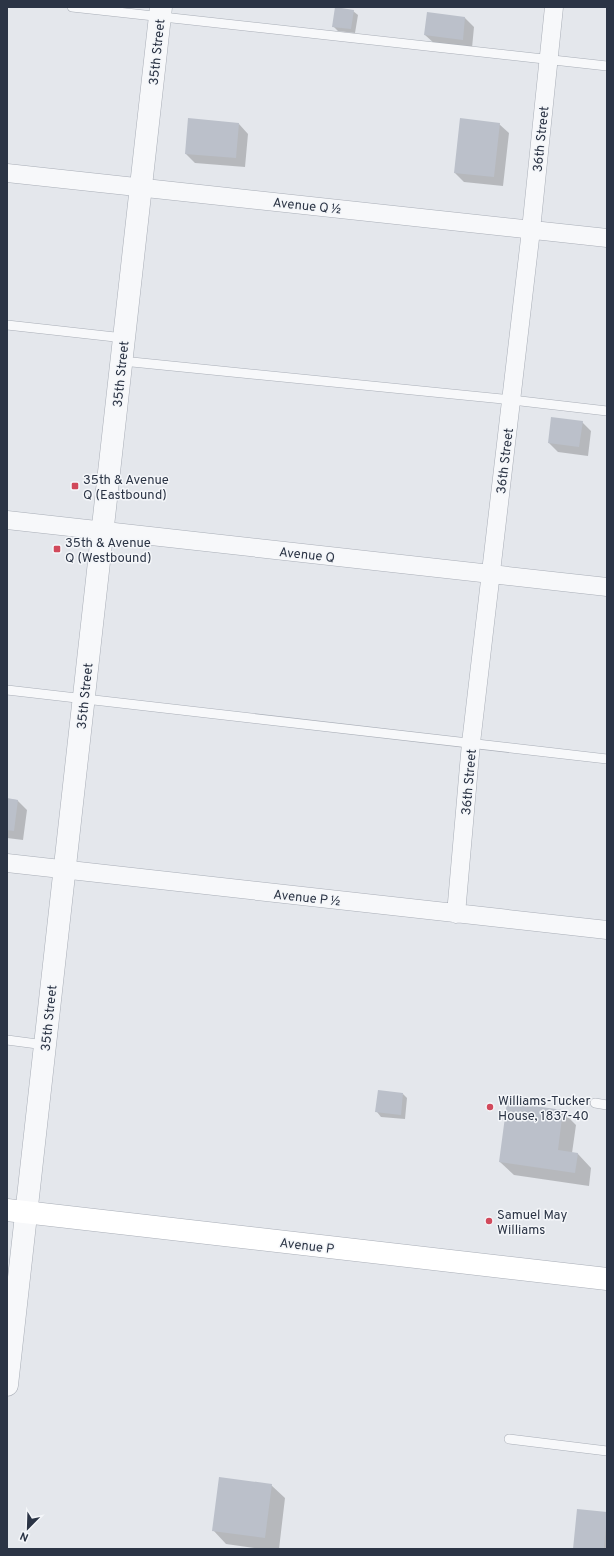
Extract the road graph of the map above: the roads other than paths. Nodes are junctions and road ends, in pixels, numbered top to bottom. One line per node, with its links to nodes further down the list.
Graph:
1 (72, 7): 3 (lane)
2 (554, 7): 4 (street, 36th Street)
3 (160, 12): 4 (lane); 7 (street, 35th Street)
4 (548, 60): 5 (lane); 8 (street, 36th Street)
5 (607, 66)
6 (7, 173): 7 (street, Avenue Q ½)
7 (141, 188): 8 (street, Avenue Q ½); 11 (street, 35th Street)
8 (531, 230): 9 (street, Avenue Q ½); 13 (street, 36th Street)
9 (607, 238)
10 (7, 325): 11 (lane)
11 (124, 338): 12 (street, 35th Street)
12 (122, 361): 13 (lane); 16 (street, 35th Street)
13 (512, 400): 14 (lane); 17 (street, 36th Street)
14 (607, 411)
15 (7, 520): 16 (street, Avenue Q)
16 (102, 531): 17 (street, Avenue Q); 20 (street, 35th Street)
17 (491, 574): 18 (street, Avenue Q); 21 (street, 36th Street)
18 (607, 587)
19 (7, 690): 20 (lane)
20 (84, 698): 21 (lane); 24 (street, 35th Street)
21 (471, 743): 22 (lane); 25 (street, 36th Street)
22 (607, 759)
23 (7, 863): 24 (street, Avenue P ½)
24 (65, 870): 25 (street, Avenue P ½); 28 (street, 35th Street)
25 (456, 914): 26 (street, Avenue P ½)
26 (607, 930)
27 (7, 1040): 28 (lane)
28 (45, 1045): 31 (street, 35th Street)
29 (595, 1103): 30 (lane)
30 (607, 1105)
31 (17, 1211): 32 (main road, Avenue P); 33 (street, 35th Street)
32 (607, 1279)
33 (7, 1385)
34 (510, 1439): 35 (lane)
35 (607, 1451)

